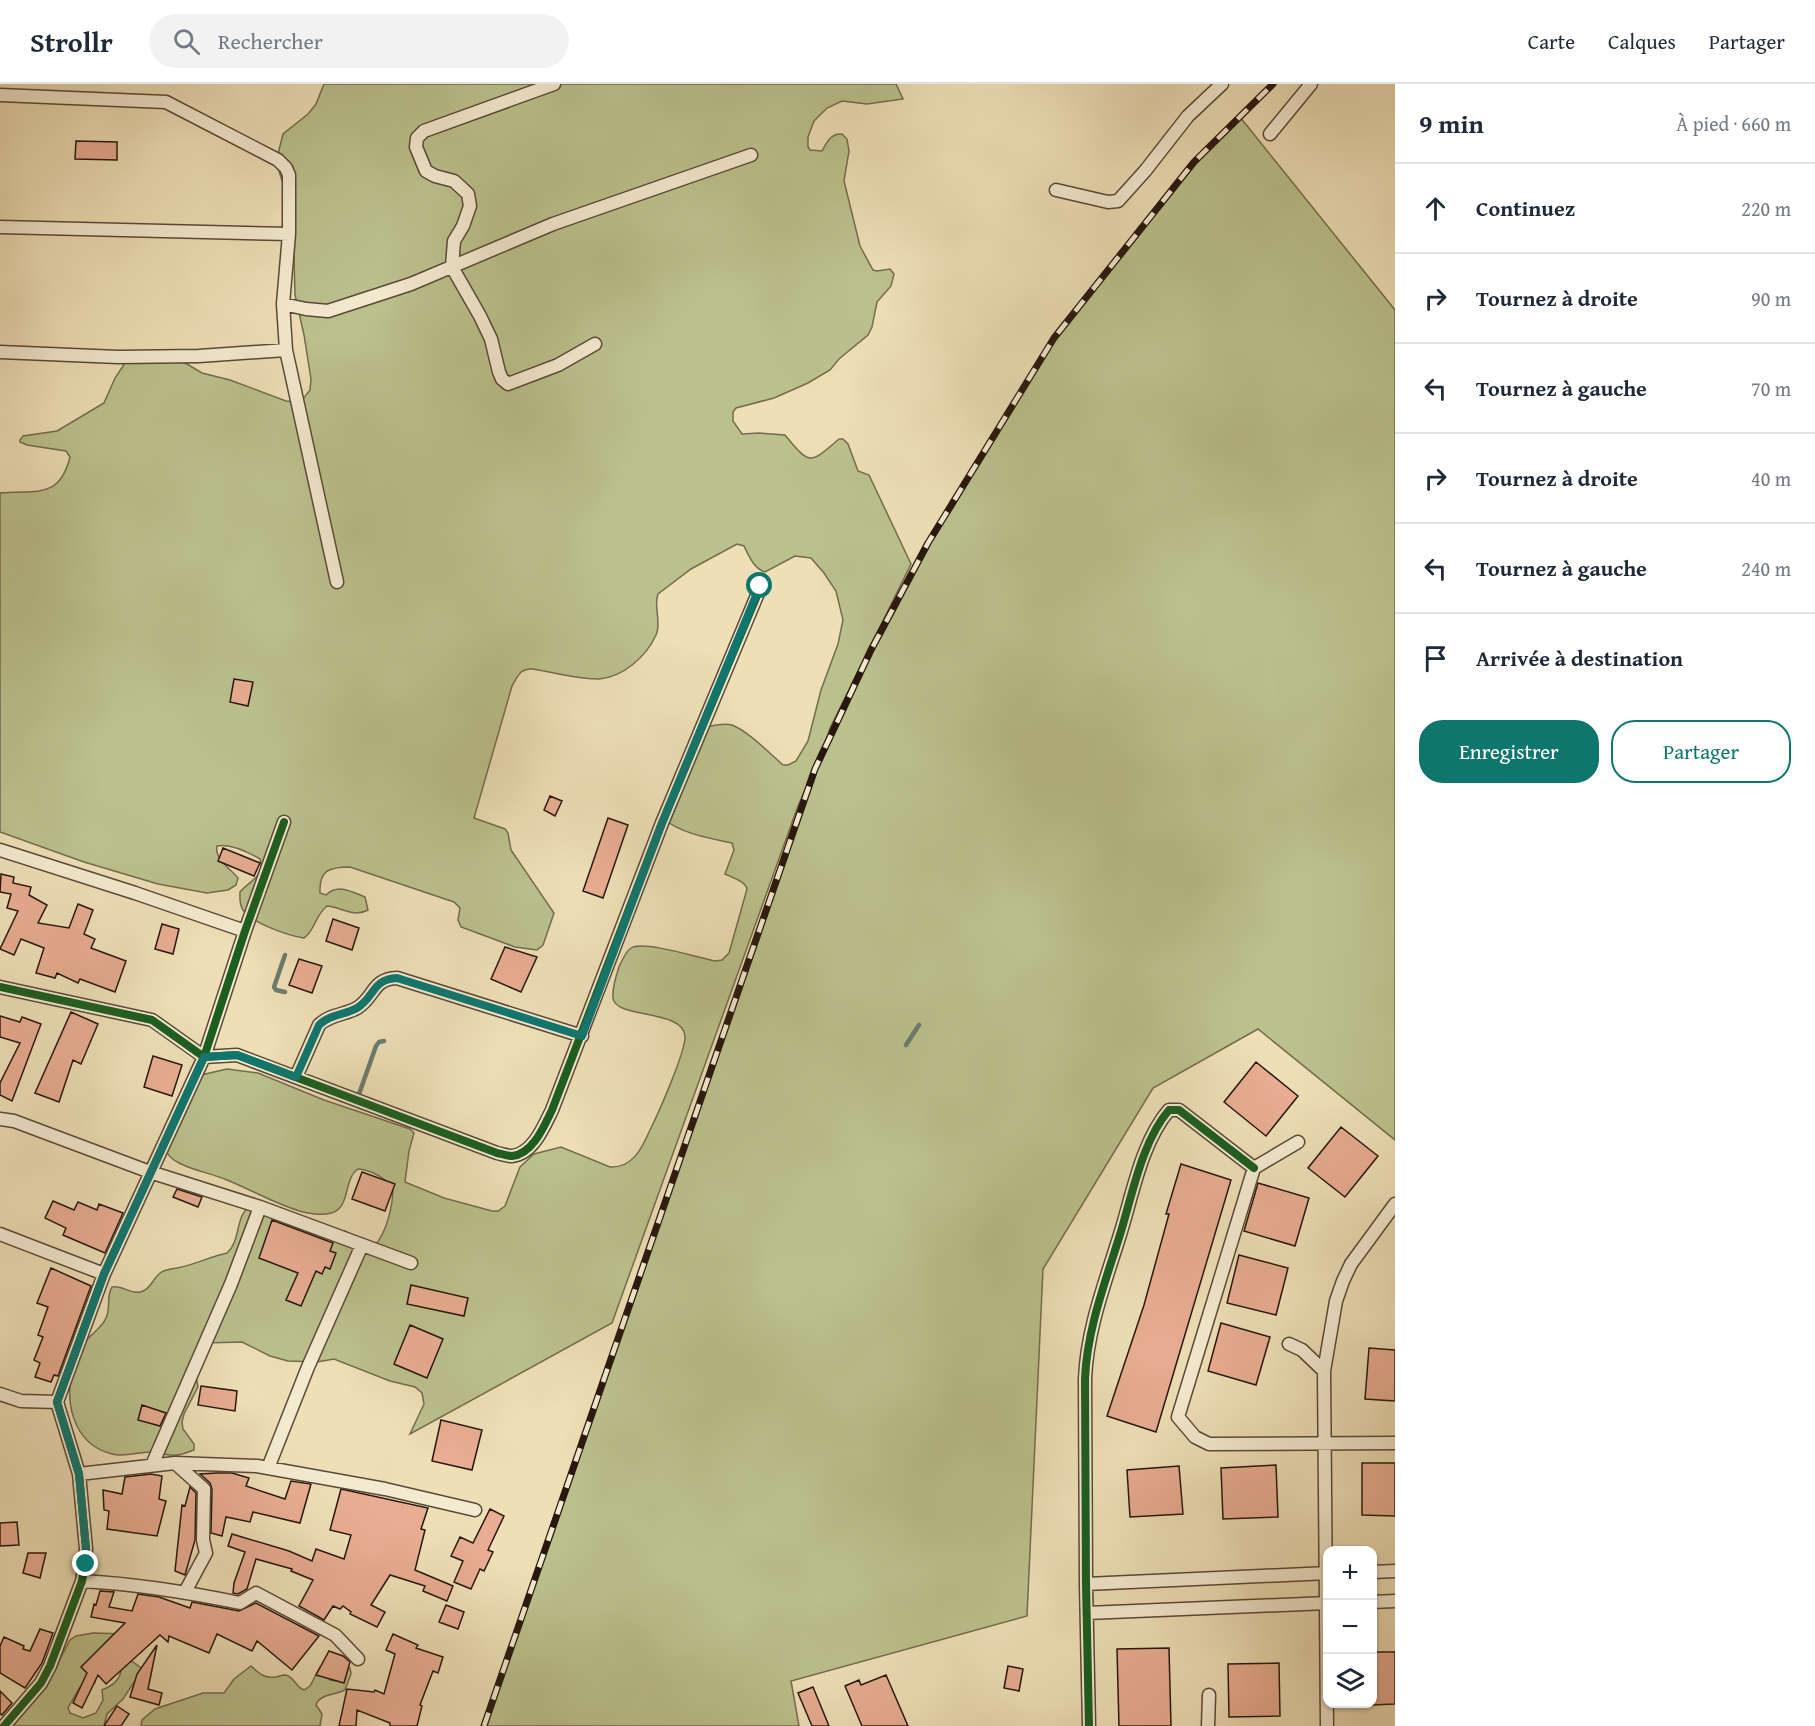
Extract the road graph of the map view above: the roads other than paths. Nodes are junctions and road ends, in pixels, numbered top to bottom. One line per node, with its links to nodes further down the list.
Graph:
1 (554, 84): 10 (street)
2 (1222, 84): 7 (street)
3 (1311, 84): 5 (street)
4 (0, 95): 9 (street)
5 (1270, 134)
6 (751, 155): 10 (street)
7 (1056, 190)
8 (0, 227): 9 (street)
9 (289, 234): 11 (street)
10 (452, 267): 11 (street); 12 (street)
11 (283, 304): 13 (street)
12 (595, 344)
13 (286, 350): 14 (street); 15 (street)
14 (0, 352)
15 (337, 582)
16 (760, 586): 21 (street)
17 (284, 822): 19 (street)
18 (0, 850): 19 (street)
19 (245, 931): 22 (street)
20 (0, 987): 22 (street)
21 (582, 1036): 23 (street); 23 (street)
22 (204, 1057): 23 (street); 27 (street)
23 (296, 1077)
24 (0, 1119): 27 (street)
25 (1298, 1143): 26 (street)
26 (1254, 1168): 39 (street); 50 (street)
27 (150, 1172): 29 (street); 33 (street)
28 (1395, 1204): 35 (street)
29 (260, 1207): 31 (street); 41 (street)
30 (0, 1234): 33 (street)
31 (362, 1245): 32 (street); 42 (street)
32 (411, 1263)
33 (104, 1274): 37 (street)
34 (1289, 1344): 35 (street)
35 (1324, 1371): 39 (street)
36 (0, 1394): 37 (street)
37 (57, 1402): 43 (street)
38 (1395, 1443): 39 (street)
39 (1325, 1444): 45 (street)
40 (175, 1463): 41 (street); 42 (street); 51 (street)
41 (152, 1465): 43 (street)
42 (268, 1468): 44 (street)
43 (79, 1474): 49 (street)
44 (475, 1510)
45 (1326, 1546)
46 (1395, 1571): 47 (street)
47 (1377, 1572)
48 (1323, 1573): 50 (street)
49 (82, 1581): 51 (street); 59 (street)
50 (1086, 1584): 55 (street)
51 (185, 1592): 57 (street)
52 (1395, 1601): 53 (street)
53 (1377, 1602)
54 (1323, 1603): 55 (street)
55 (1087, 1613): 60 (street)
56 (1327, 1654): 62 (street)
57 (358, 1659)
58 (1209, 1695): 61 (street)
59 (4, 1726)
60 (1089, 1726)
61 (1208, 1726)
62 (1328, 1726)

